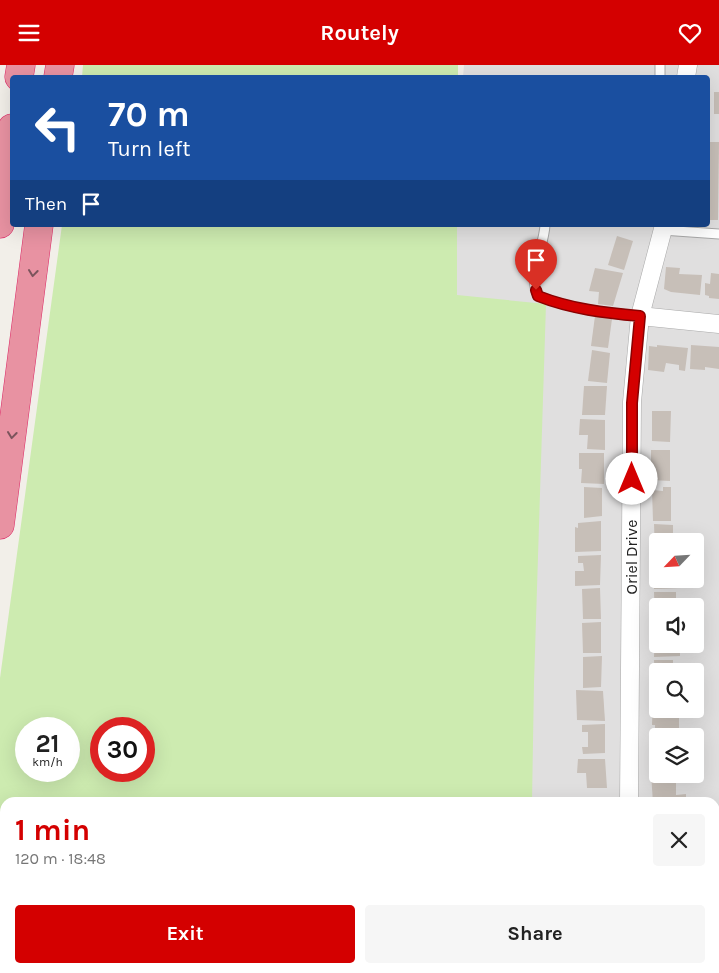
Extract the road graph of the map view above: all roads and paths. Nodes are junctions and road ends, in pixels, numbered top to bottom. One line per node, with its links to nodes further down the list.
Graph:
1 (10, 144): 2 (highway)
2 (0, 224)
3 (39, 227): 9 (highway, one-way to 9)
4 (545, 227): 7 (lane)
5 (663, 228): 6 (lane); 7 (street, Oriel Drive)
6 (719, 234)
7 (640, 316): 8 (street); 10 (street, Oriel Drive)
8 (719, 324)
9 (0, 525)
10 (629, 797)

